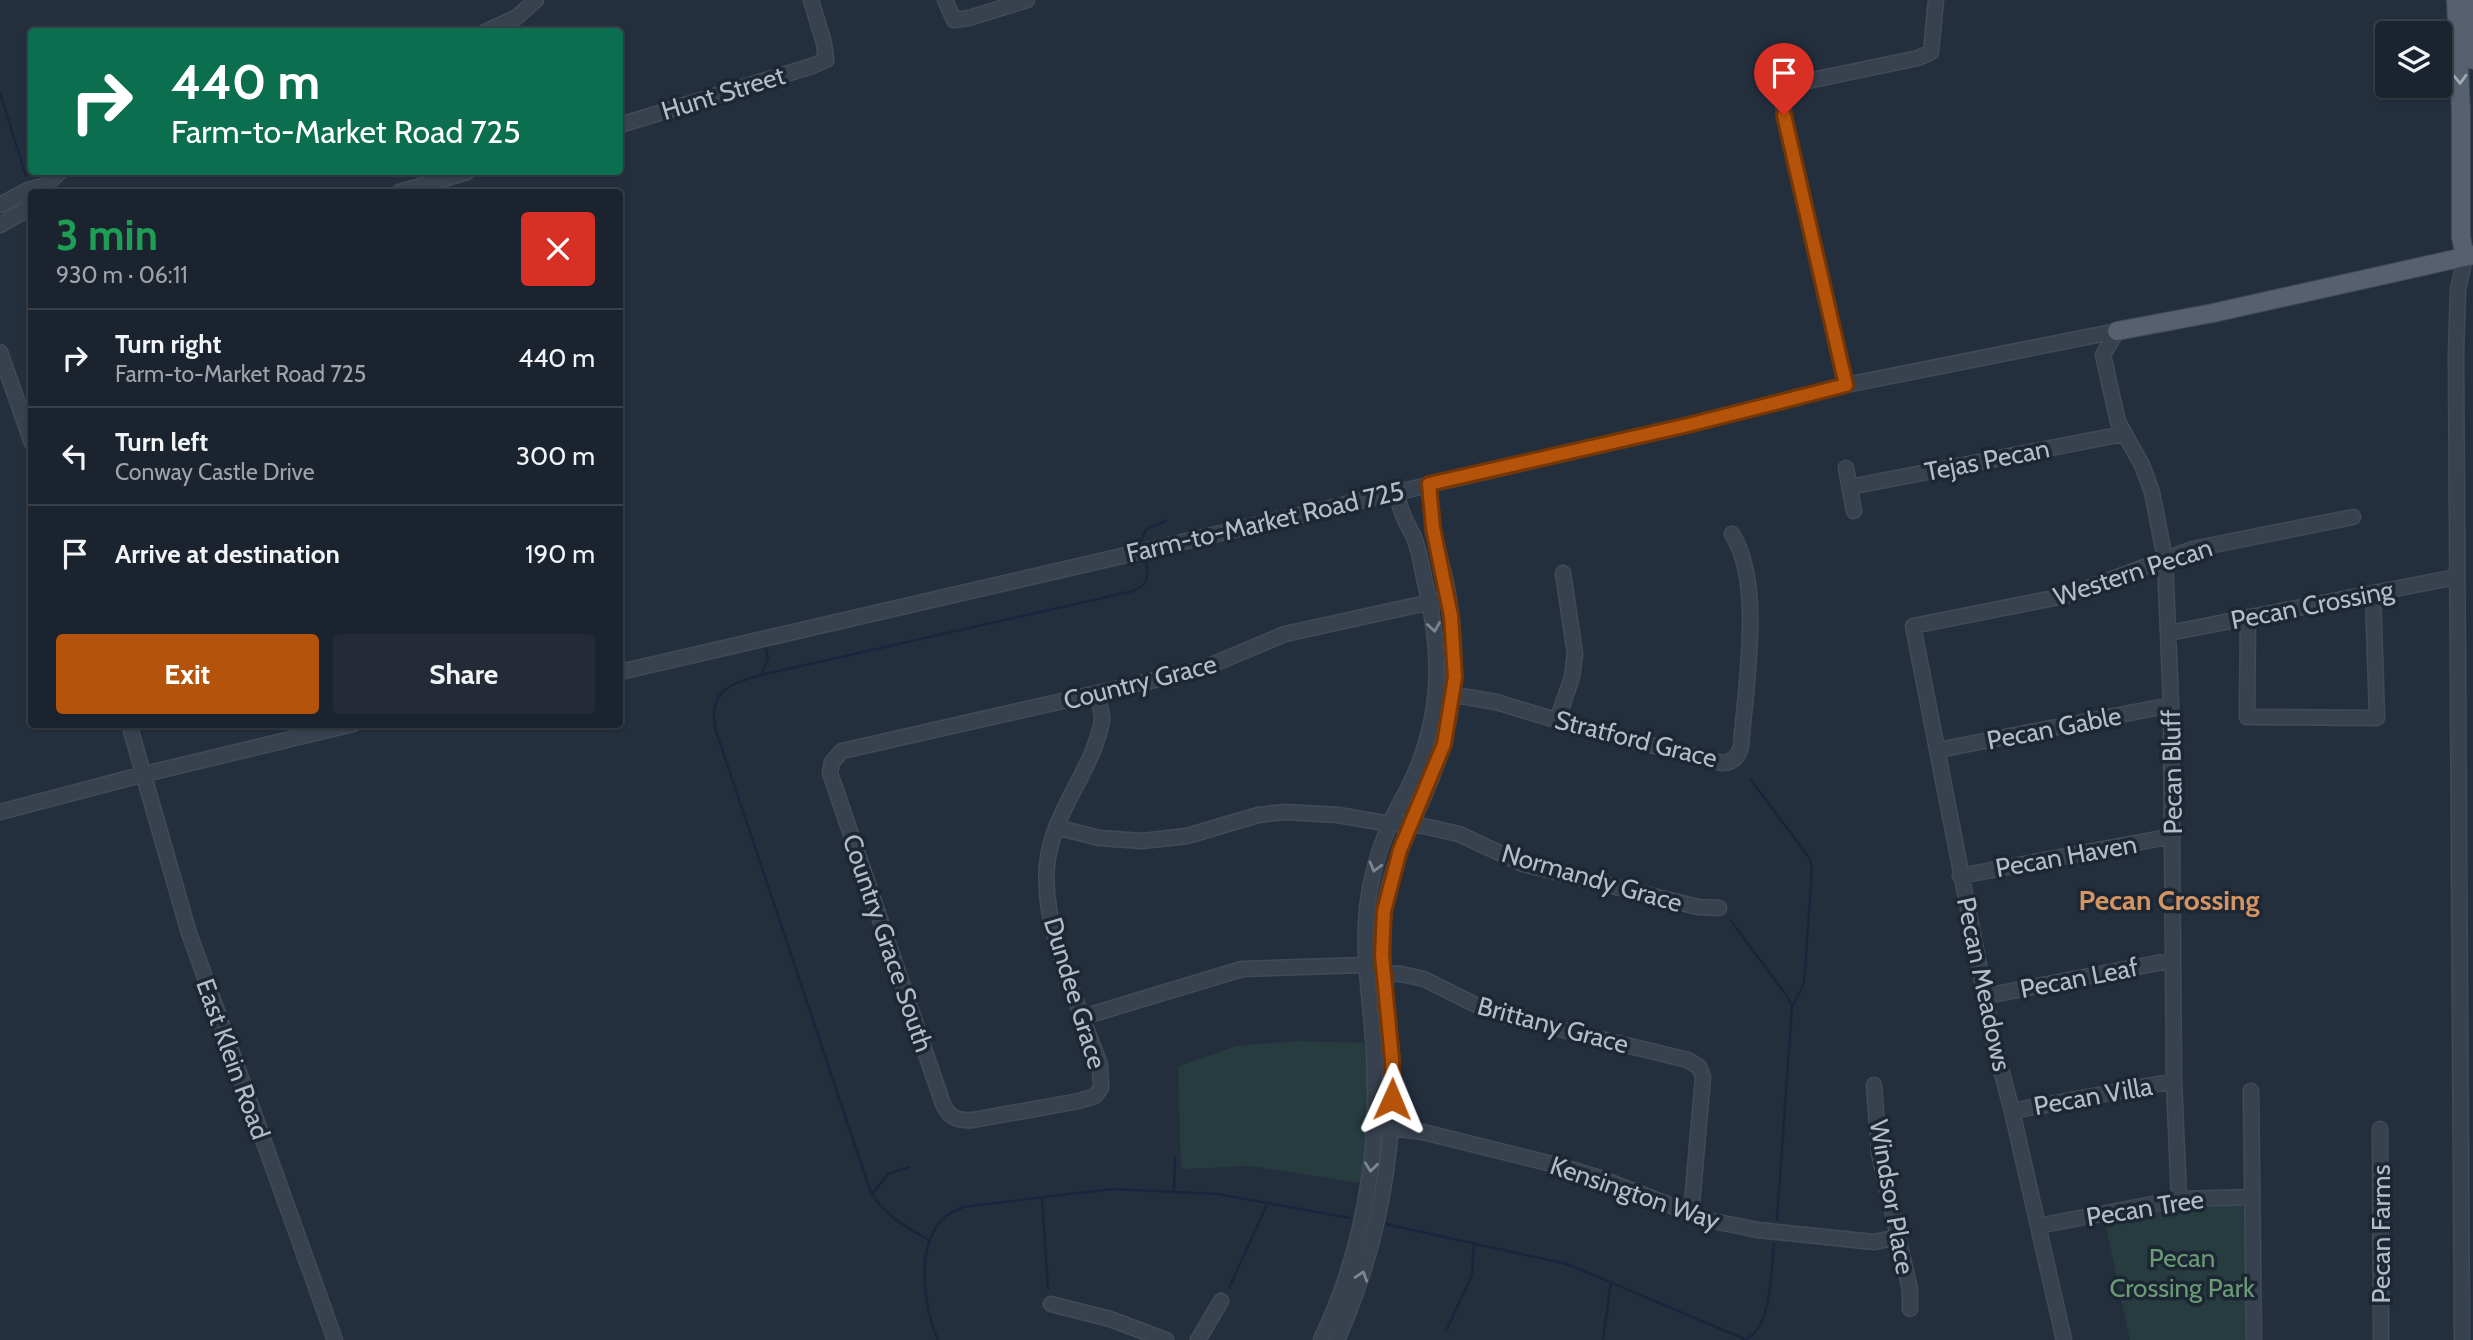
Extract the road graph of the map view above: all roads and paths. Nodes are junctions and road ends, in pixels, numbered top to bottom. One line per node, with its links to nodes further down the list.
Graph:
1 (536, 0): 8 (street)
2 (811, 0): 11 (street, Hunt Street)
3 (945, 0): 4 (street)
4 (1027, 0)
5 (1936, 0): 26 (street)
6 (2456, 0): 10 (main road, one-way to 10)
7 (2471, 0): 9 (main road)
8 (503, 28)
9 (2473, 60)
10 (2467, 110): 21 (main road)
11 (623, 124)
12 (57, 175): 14 (street)
13 (457, 175): 15 (street)
14 (43, 189)
15 (410, 189)
16 (28, 190): 18 (street)
17 (2473, 202): 21 (main road)
18 (0, 205)
19 (28, 205): 20 (street)
20 (0, 225)
21 (2469, 256): 22 (main road); 40 (street)
22 (2117, 331): 23 (street, Farm-to-Market Road 725); 25 (street)
23 (2084, 339): 25 (street); 26 (street, Farm-to-Market Road 725)
24 (0, 352): 27 (street)
25 (2104, 355): 28 (street, Pecan Bluff)
26 (1846, 385): 30 (street, Farm-to-Market Road 725)
27 (28, 432)
28 (2123, 434): 31 (street, Tejas Pecan); 38 (street, Pecan Bluff)
29 (1846, 468): 31 (street)
30 (1429, 484): 32 (street, Farm-to-Market Road 725); 35 (street)
31 (1850, 487): 33 (street)
32 (1395, 491): 36 (street); 47 (street, Farm-to-Market Road 725)
33 (1854, 511)
34 (2353, 517): 38 (street, Western Pecan)
35 (1433, 528): 36 (street); 42 (street)
36 (1412, 533): 43 (street)
37 (1732, 534): 52 (street, Stratford Grace)
38 (2165, 559): 45 (street, Western Pecan); 46 (street, Pecan Bluff)
39 (1563, 573): 52 (street)
40 (2456, 577): 41 (street, Pecan Crossing); 94 (street)
41 (2373, 593): 44 (street, Pecan Crossing); 44 (street)
42 (1448, 598): 43 (street, Country Grace); 50 (street)
43 (1430, 603): 48 (street, one-way to 48); 49 (street, Country Grace)
44 (2248, 617): 46 (street, Pecan Crossing)
45 (1913, 626): 55 (street, Pecan Meadows)
46 (2169, 633): 51 (street, Pecan Bluff)
47 (623, 671)
48 (1436, 692): 50 (street, Stratford Grace); 60 (street)
49 (1097, 694): 56 (street, Country Grace); 61 (street, Dundee Grace)
50 (1453, 694): 52 (street, Stratford Grace); 59 (street)
51 (2171, 705): 55 (street, Pecan Gable); 62 (street, Pecan Bluff)
52 (1558, 721)
53 (129, 728): 57 (street, East Klein Road)
54 (336, 728): 57 (street)
55 (1938, 750): 63 (street, Pecan Meadows)
56 (832, 762): 73 (street, Country Grace South)
57 (141, 775): 58 (street); 86 (street, East Klein Road)
58 (0, 812)
59 (1410, 823): 60 (street, Normandy Grace); 64 (street, Normandy Grace); 67 (street)
60 (1390, 824): 61 (street, Normandy Grace); 66 (street, one-way to 66)
61 (1056, 827): 69 (street, Dundee Grace)
62 (2173, 836): 63 (street, Pecan Haven); 65 (street, Pecan Bluff)
63 (1960, 876): 68 (street, Pecan Meadows)
64 (1719, 908)
65 (2173, 960): 68 (street, Pecan Leaf); 70 (street, Pecan Bluff)
66 (1365, 965): 67 (street, Brittany Grace); 69 (street, Brittany Grace); 75 (street)
67 (1383, 974): 76 (street); 80 (street, Brittany Grace)
68 (1986, 996): 74 (street, Pecan Meadows)
69 (1083, 1017): 73 (street, Dundee Grace)
70 (2174, 1081): 74 (street, Pecan Villa); 79 (street, Pecan Bluff)
71 (1874, 1085): 82 (street, Windsor Place)
72 (2251, 1091): 78 (street)
73 (1099, 1092)
74 (2012, 1111): 81 (street, Pecan Meadows)
75 (1375, 1127): 76 (street, Kensington Way); 89 (street, one-way to 89)
76 (1390, 1128): 80 (street, Kensington Way); 90 (street, one-way to 76)
77 (2380, 1129): 93 (street, Pecan Farms)
78 (2252, 1198): 79 (street, Pecan Tree); 92 (street)
79 (2179, 1199): 81 (street, Pecan Tree)
80 (1691, 1214): 82 (street, Kensington Way)
81 (2038, 1226): 91 (street, Pecan Meadows)
82 (1898, 1237): 85 (street, Windsor Place)
83 (1221, 1301): 88 (street)
84 (1051, 1304): 87 (street)
85 (1910, 1309)
86 (335, 1340)
87 (1166, 1340)
88 (1198, 1340)
89 (1321, 1340)
90 (1337, 1340)
91 (2064, 1340)
92 (2254, 1340)
93 (2381, 1340)
94 (2462, 1340)

